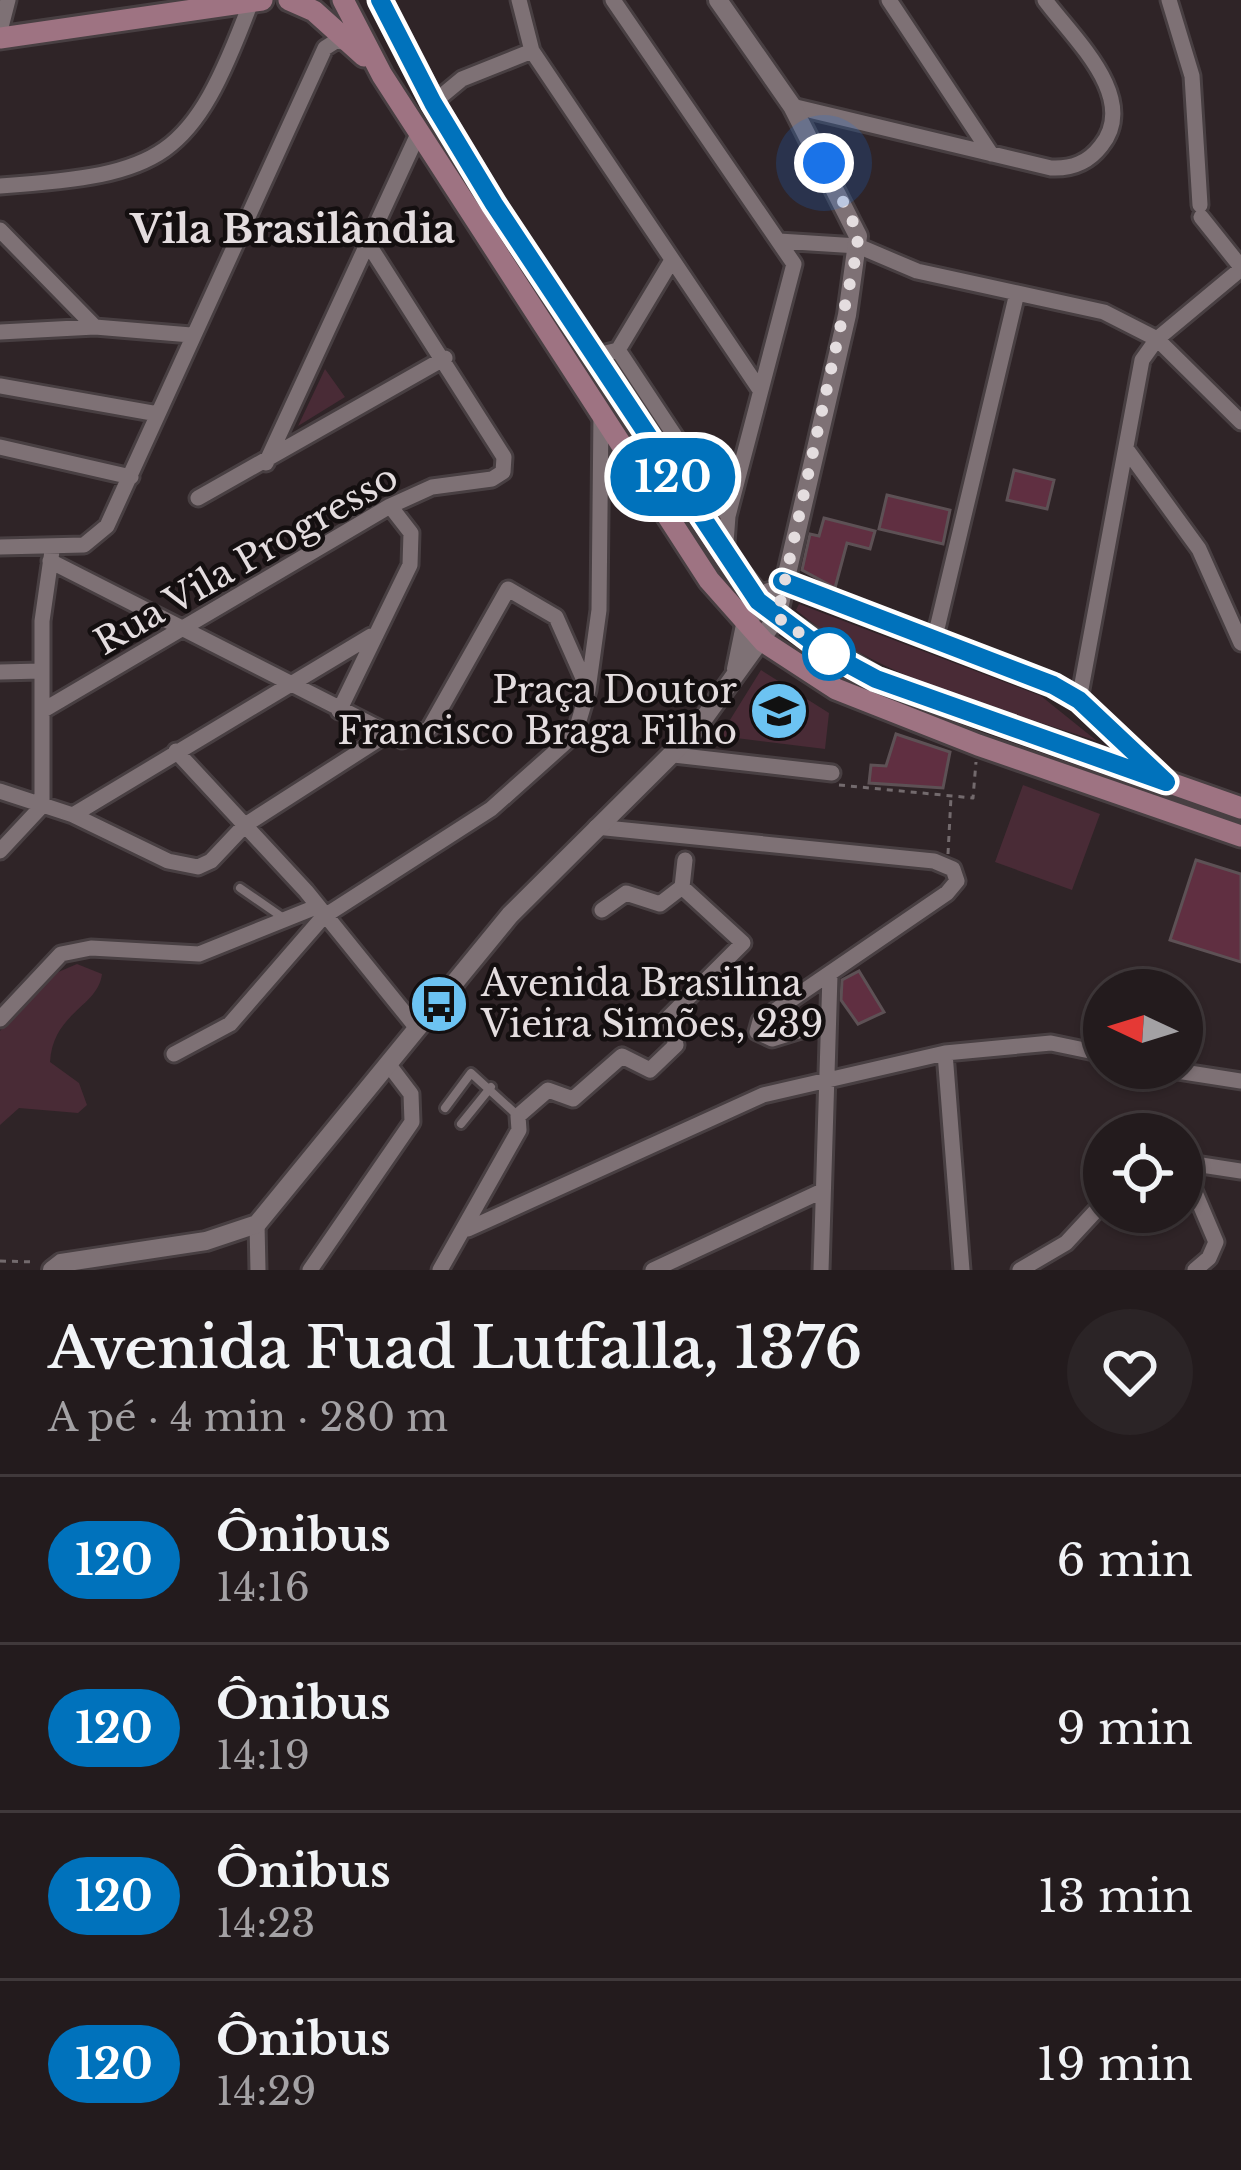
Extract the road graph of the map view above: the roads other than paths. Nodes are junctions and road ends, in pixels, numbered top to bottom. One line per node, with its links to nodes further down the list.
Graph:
1 (8, 0): 13 (street)
2 (289, 0): 14 (main road)
3 (343, 0): 16 (main road)
4 (380, 0): 17 (main road)
5 (519, 0): 15 (street)
6 (613, 0): 25 (street)
7 (718, 0): 18 (street)
8 (889, 0): 20 (street)
9 (1045, 0): 20 (street)
10 (1168, 0): 29 (street)
11 (257, 1): 12 (main road); 22 (street)
12 (210, 3): 13 (main road)
13 (0, 34)
14 (352, 44): 16 (main road); 33 (street)
15 (532, 51): 17 (street); 28 (street)
16 (382, 75): 19 (main road)
17 (433, 103): 21 (main road)
18 (792, 106): 20 (street); 27 (street)
19 (419, 132): 23 (main road); 26 (street)
20 (991, 154)
21 (480, 182): 23 (main road); 36 (main road)
22 (0, 186)
23 (458, 188): 40 (main road)
24 (0, 230): 31 (street)
25 (779, 241): 27 (street); 39 (street)
26 (367, 242): 37 (street, Rua Vila Progresso); 45 (street)
27 (858, 246): 30 (street); 53 (street)
28 (672, 260): 35 (street); 39 (street)
29 (1241, 268): 34 (street)
30 (1017, 293): 34 (street); 59 (street)
31 (95, 327): 32 (street); 33 (street)
32 (0, 332)
33 (191, 335): 41 (street)
34 (1156, 339): 42 (street); 44 (street)
35 (618, 350): 36 (street); 49 (street)
36 (593, 356): 52 (main road)
37 (445, 358): 45 (street); 48 (street, Rua Vila Progresso)
38 (0, 386): 41 (street)
39 (760, 390): 49 (street)
40 (601, 413): 56 (main road); 66 (street)
41 (158, 414): 46 (street)
42 (1241, 422)
43 (0, 447): 46 (street)
44 (1127, 450): 61 (street); 67 (street)
45 (266, 463): 47 (street)
46 (131, 477): 51 (street)
47 (198, 498)
48 (390, 506): 57 (street, Rua Vila Progresso); 58 (street)
49 (728, 516): 52 (street)
50 (0, 547): 51 (street)
51 (52, 554): 57 (street); 62 (street)
52 (725, 557): 54 (main road)
53 (782, 581): 54 (street); 55 (street); 59 (street)
54 (758, 601): 55 (main road); 56 (street)
55 (777, 617): 60 (street); 74 (main road)
56 (745, 625): 60 (main road); 64 (street)
57 (185, 628): 65 (street); 68 (street, Rua Vila Progresso)
58 (371, 636): 65 (street); 69 (street)
59 (935, 637): 67 (street)
60 (764, 642): 64 (street); 81 (main road)
61 (1241, 643)
62 (40, 671): 63 (street); 68 (street)
63 (0, 672)
64 (735, 673): 72 (street)
65 (291, 687): 69 (street); 71 (street)
66 (588, 690): 70 (street); 87 (street)
67 (1079, 700): 74 (street)
68 (41, 711): 76 (street)
69 (339, 711): 70 (street)
70 (387, 734): 79 (street)
71 (176, 752): 78 (street); 79 (street)
72 (674, 755): 73 (street); 80 (street)
73 (832, 773)
74 (1166, 782): 77 (main road)
75 (0, 791): 76 (street)
76 (42, 806): 78 (street); 82 (street)
77 (1241, 808)
78 (73, 814): 79 (street)
79 (245, 825): 87 (street)
80 (596, 827): 89 (street); 92 (street)
81 (1241, 836)
82 (0, 850)
83 (685, 860): 84 (street)
84 (682, 887): 86 (street); 102 (street)
85 (240, 888): 88 (lane)
86 (602, 910)
87 (320, 912): 88 (street); 92 (street); 95 (street)
88 (288, 922): 90 (street)
89 (830, 975): 91 (street); 91 (street)
90 (0, 1019)
91 (826, 1022): 99 (street)
92 (416, 1027): 96 (street)
93 (1083, 1050): 94 (street)
94 (944, 1053): 99 (street); 117 (street)
95 (174, 1054)
96 (389, 1065): 108 (street); 113 (street)
97 (1203, 1075): 98 (street)
98 (1240, 1081)
99 (827, 1082): 106 (street); 110 (street)
100 (491, 1087): 101 (lane); 102 (lane); 103 (lane)
101 (445, 1108)
102 (518, 1123): 110 (street)
103 (461, 1124)
104 (1203, 1165): 105 (street)
105 (1241, 1171)
106 (822, 1191): 115 (street); 116 (street)
107 (1203, 1211): 119 (street)
108 (257, 1224): 111 (street); 112 (street)
109 (1083, 1225): 118 (street)
110 (468, 1229): 114 (street)
111 (57, 1266)
112 (258, 1270)
113 (310, 1270)
114 (440, 1270)
115 (653, 1270)
116 (821, 1270)
117 (962, 1270)
118 (1021, 1270)
119 (1195, 1270)

